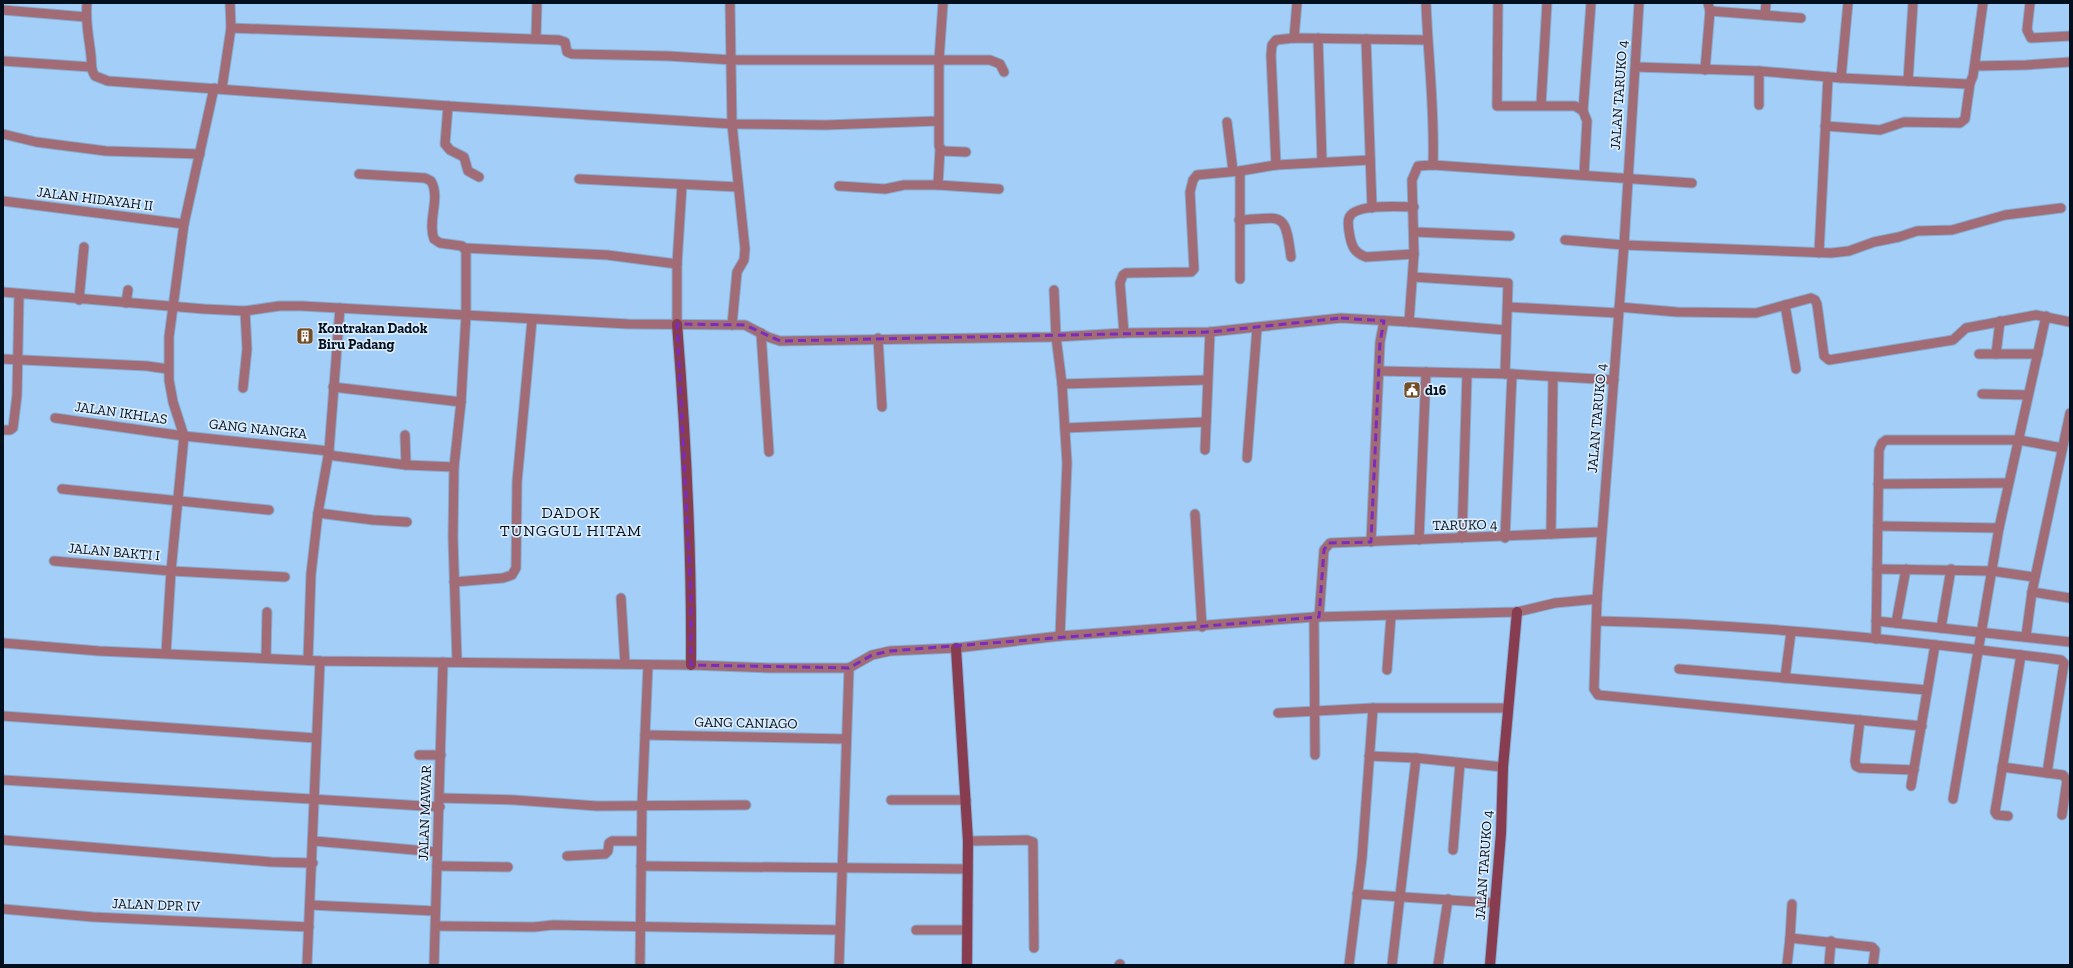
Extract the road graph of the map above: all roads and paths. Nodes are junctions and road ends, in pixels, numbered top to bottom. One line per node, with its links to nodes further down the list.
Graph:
1 (87, 3): 20 (street)
2 (230, 3): 22 (street)
3 (537, 3): 24 (street)
4 (730, 3): 29 (street)
5 (944, 3): 30 (street)
6 (1297, 3): 25 (street)
7 (1426, 3): 28 (street)
8 (1498, 3): 44 (street)
9 (1546, 3): 44 (street)
10 (1591, 3): 47 (street)
11 (1639, 3): 35 (street, JALAN TARUKO 4)
12 (1766, 3): 19 (street)
13 (1848, 3): 40 (street)
14 (1913, 3): 41 (street)
15 (1983, 3): 33 (street)
16 (2030, 3): 23 (street)
17 (1709, 7): 19 (street); 36 (street)
18 (3, 10): 20 (street)
19 (1765, 15): 21 (street)
20 (86, 17): 34 (street)
21 (1800, 18)
22 (230, 28): 24 (street); 43 (street)
23 (2070, 36)
24 (536, 38): 29 (street)
25 (1294, 38): 26 (street); 58 (street)
26 (1318, 38): 27 (street); 57 (street)
27 (1366, 39): 28 (street); 56 (street)
28 (1428, 40): 59 (street)
29 (732, 60): 30 (street); 50 (street)
30 (939, 60): 38 (street); 48 (street)
31 (3, 61): 34 (street)
32 (2070, 62): 33 (street)
33 (1975, 66): 42 (street)
34 (91, 67): 43 (street)
35 (1636, 67): 36 (street); 64 (street, JALAN TARUKO 4)
36 (1704, 70): 37 (street)
37 (1759, 71): 39 (street); 46 (street)
38 (1004, 72)
39 (1828, 77): 40 (street); 51 (street)
40 (1841, 78): 41 (street)
41 (1908, 81): 42 (street)
42 (1970, 83): 51 (street)
43 (218, 88): 45 (street); 55 (street)
44 (1541, 105): 47 (street)
45 (448, 106): 50 (street); 63 (street)
46 (1759, 106)
47 (1583, 111): 62 (street)
48 (938, 121): 50 (street); 53 (street)
49 (1227, 122): 60 (street)
50 (732, 124): 70 (street)
51 (1825, 126): 84 (street)
52 (3, 134): 55 (street)
53 (940, 149): 54 (street); 68 (street)
54 (966, 152)
55 (200, 154): 77 (street)
56 (1370, 160): 57 (street); 74 (street)
57 (1322, 162): 58 (street)
58 (1276, 165): 60 (street)
59 (1433, 165): 62 (street); 73 (street)
60 (1237, 171): 76 (street); 113 (street)
61 (358, 174): 83 (street)
62 (1584, 175): 64 (street)
63 (479, 177)
64 (1627, 178): 66 (street); 81 (street, JALAN TARUKO 4)
65 (579, 179): 67 (street)
66 (1692, 183)
67 (682, 185): 70 (street); 87 (street)
68 (938, 185): 69 (street); 71 (street)
69 (839, 186)
70 (738, 187): 110 (street)
71 (999, 189)
72 (3, 201): 77 (street, JALAN HIDAYAH II)
73 (1414, 207): 74 (street); 78 (street)
74 (1372, 208): 85 (street)
75 (2061, 208): 84 (street)
76 (1239, 220): 86 (street); 89 (street)
77 (184, 224): 97 (street)
78 (1414, 232): 79 (street); 85 (street)
79 (1510, 236)
80 (1565, 240): 81 (street)
81 (1624, 246): 84 (street); 101 (street, JALAN TARUKO 4)
82 (84, 247): 94 (street)
83 (464, 248): 87 (street); 102 (street)
84 (1819, 253)
85 (1414, 254): 88 (street)
86 (1291, 257)
87 (678, 264): 109 (street)
88 (1413, 277): 99 (street); 107 (street)
89 (1240, 279)
90 (128, 290): 95 (street)
91 (1054, 290): 116 (street)
92 (3, 292): 93 (street)
93 (19, 295): 94 (street); 122 (street)
94 (79, 300): 95 (street)
95 (126, 303): 97 (street)
96 (1785, 305): 101 (street); 106 (street); 124 (street)
97 (172, 307): 100 (street); 123 (street)
98 (340, 308): 100 (street); 102 (street); 133 (street)
99 (1508, 308): 101 (street); 112 (street)
100 (245, 310): 134 (street)
101 (1619, 310): 131 (street, JALAN TARUKO 4)
102 (466, 315): 104 (street); 137 (street)
103 (2046, 316): 106 (street); 108 (street); 120 (street)
104 (532, 320): 109 (street); 178 (street)
105 (1384, 320): 107 (street); 111 (street); 125 (street)
106 (2000, 321): 119 (street)
107 (1409, 322): 112 (street)
108 (2070, 322)
109 (677, 324): 110 (street); 211 (street)
110 (732, 325): 115 (street)
111 (1256, 328): 114 (street); 151 (street)
112 (1505, 330): 128 (street)
113 (1124, 332): 114 (street); 116 (street)
114 (1210, 332): 130 (street)
115 (761, 333): 117 (street); 149 (street)
116 (1056, 337): 117 (street); 132 (street)
117 (878, 338): 138 (street)
118 (1979, 354): 119 (street)
119 (1996, 354): 120 (street)
120 (2038, 354): 136 (street)
121 (3, 359): 122 (street)
122 (17, 360): 123 (street); 143 (street)
123 (168, 369): 145 (street)
124 (1796, 369)
125 (1379, 371): 126 (street); 169 (street)
126 (1426, 372): 127 (street); 168 (street)
127 (1467, 374): 128 (street); 166 (street)
128 (1508, 374): 129 (street); 167 (street)
129 (1553, 377): 131 (street); 165 (street)
130 (1207, 380): 132 (street); 141 (street)
131 (1614, 380): 164 (street, JALAN TARUKO 4)
132 (1062, 384): 142 (street)
133 (333, 387): 137 (street); 150 (street)
134 (243, 388)
135 (1982, 394): 136 (street)
136 (2028, 395): 146 (street)
137 (461, 402): 153 (street)
138 (882, 407)
139 (2070, 413): 147 (street)
140 (55, 418): 145 (street, JALAN IKHLAS)
141 (1206, 422): 142 (street); 148 (street)
142 (1065, 428): 194 (street)
143 (3, 430)
144 (405, 435): 152 (street)
145 (184, 436): 150 (street, GANG NANGKA); 157 (street)
146 (2019, 440): 147 (street); 154 (street); 155 (street)
147 (2062, 448): 177 (street)
148 (1205, 450)
149 (769, 452)
150 (328, 453): 152 (street, GANG NANGKA); 159 (street)
151 (1247, 458)
152 (406, 465): 153 (street, GANG NANGKA)
153 (454, 467): 178 (street)
154 (2008, 483): 155 (street); 163 (street)
155 (1878, 484): 162 (street)
156 (62, 489): 157 (street)
157 (178, 500): 158 (street); 174 (street)
158 (269, 510)
159 (318, 513): 161 (street); 205 (street)
160 (1195, 514): 190 (street)
161 (407, 522)
162 (1878, 526): 163 (street); 171 (street)
163 (1998, 528): 175 (street)
164 (1602, 532): 165 (street, TARUKO 4); 182 (street, JALAN TARUKO 4)
165 (1551, 534): 167 (street, TARUKO 4)
166 (1462, 538): 167 (street, TARUKO 4); 168 (street, TARUKO 4)
167 (1505, 538)
168 (1419, 540): 169 (street, TARUKO 4)
169 (1372, 542): 186 (street, TARUKO 4)
170 (54, 561): 174 (street, JALAN BAKTI I)
171 (1877, 569): 172 (street); 188 (street)
172 (1906, 569): 173 (street); 189 (street)
173 (1951, 569): 175 (street); 191 (street)
174 (171, 571): 176 (street, JALAN BAKTI I); 202 (street)
175 (1992, 571): 177 (street); 192 (street)
176 (286, 577)
177 (2034, 577): 179 (street)
178 (454, 582): 208 (street)
179 (2032, 592): 181 (street); 195 (street)
180 (622, 598): 209 (street)
181 (2070, 598)
182 (1597, 599): 184 (street); 187 (street, JALAN TARUKO 4)
183 (267, 612): 204 (street)
184 (1517, 612): 185 (street); 218 (street, JALAN TARUKO 4)
185 (1391, 616): 186 (street); 214 (street)
186 (1317, 617): 190 (street); 219 (street)
187 (1597, 621): 193 (street); 222 (street, JALAN TARUKO 4)
188 (1876, 621): 189 (street); 196 (street)
189 (1896, 623): 191 (street)
190 (1202, 627): 194 (street)
191 (1941, 628): 192 (street)
192 (1982, 631): 195 (street); 201 (street)
193 (1791, 632): 196 (street); 215 (street)
194 (1060, 636): 200 (street)
195 (2026, 636): 197 (street)
196 (1876, 639): 199 (street)
197 (2070, 642)
198 (3, 643): 202 (street)
199 (1934, 645): 201 (street); 216 (street)
200 (956, 648): 212 (street); 242 (street)
201 (1979, 650): 203 (street); 239 (street)
202 (166, 653): 204 (street)
203 (2021, 655): 234 (street); 236 (street)
204 (266, 658): 205 (street)
205 (308, 660): 206 (street)
206 (320, 661): 207 (street); 225 (street)
207 (443, 662): 208 (street); 228 (street, JALAN MAWAR)
208 (457, 662): 209 (street)
209 (625, 664): 210 (street)
210 (648, 665): 211 (street); 224 (street)
211 (691, 665): 212 (street)
212 (849, 668): 226 (street)
213 (1679, 669): 215 (street)
214 (1387, 670)
215 (1785, 678): 216 (street)
216 (1927, 690): 223 (street)
217 (1373, 708): 218 (street); 219 (street); 230 (street)
218 (1508, 708): 233 (street, JALAN TARUKO 4)
219 (1316, 709): 220 (street); 229 (street)
220 (1278, 713)
221 (3, 716): 225 (street)
222 (1860, 720): 223 (street); 235 (street)
223 (1922, 726): 235 (street)
224 (645, 735): 226 (street, GANG CANIAGO); 244 (street)
225 (315, 738): 240 (street)
226 (846, 740): 259 (street)
227 (419, 755): 228 (street)
228 (441, 755): 243 (street, JALAN MAWAR)
229 (1315, 755)
230 (1369, 756): 231 (street); 261 (street)
231 (1416, 758): 232 (street); 262 (street)
232 (1460, 763): 233 (street); 252 (street)
233 (1503, 767): 264 (street, JALAN TARUKO 4)
234 (2002, 768): 236 (street); 247 (street)
235 (1914, 770): 238 (street)
236 (2047, 773): 246 (street)
237 (3, 780): 240 (street)
238 (1911, 786)
239 (1953, 799)
240 (315, 800): 243 (street); 249 (street)
241 (891, 800): 242 (street)
242 (966, 800): 251 (street)
243 (440, 802): 244 (street); 253 (street, JALAN MAWAR)
244 (642, 804): 245 (street); 250 (street)
245 (746, 805)
246 (2062, 815)
247 (2008, 816)
248 (3, 840): 255 (street)
249 (314, 841): 253 (street); 255 (street)
250 (641, 841): 254 (street); 257 (street)
251 (968, 841): 260 (street); 277 (street)
252 (1453, 850)
253 (438, 852): 256 (street, JALAN MAWAR)
254 (567, 856)
255 (313, 863): 266 (street)
256 (437, 866): 258 (street); 268 (street, JALAN MAWAR)
257 (641, 866): 259 (street); 271 (street)
258 (508, 867)
259 (842, 867): 260 (street); 272 (street)
260 (967, 869): 274 (street)
261 (1357, 894): 262 (street); 283 (street)
262 (1401, 896): 263 (street); 284 (street)
263 (1448, 899): 264 (street); 285 (street)
264 (1495, 903): 286 (street, JALAN TARUKO 4)
265 (1792, 904): 275 (street)
266 (310, 905): 268 (street); 270 (street)
267 (3, 909): 270 (street, JALAN DPR IV)
268 (435, 911): 269 (street, JALAN MAWAR)
269 (436, 926): 271 (street); 279 (street, JALAN MAWAR)
270 (309, 927): 278 (street)
271 (640, 928): 272 (street); 280 (street)
272 (840, 930): 281 (street)
273 (916, 930): 274 (street)
274 (966, 930): 282 (street)
275 (1790, 938): 276 (street); 287 (street)
276 (1831, 941): 288 (street); 289 (street)
277 (1034, 948)
278 (307, 965)
279 (434, 965)
280 (640, 965)
281 (839, 965)
282 (967, 965)
283 (1349, 965)
284 (1392, 965)
285 (1438, 965)
286 (1490, 965)
287 (1788, 965)
288 (1829, 965)
289 (1873, 965)

